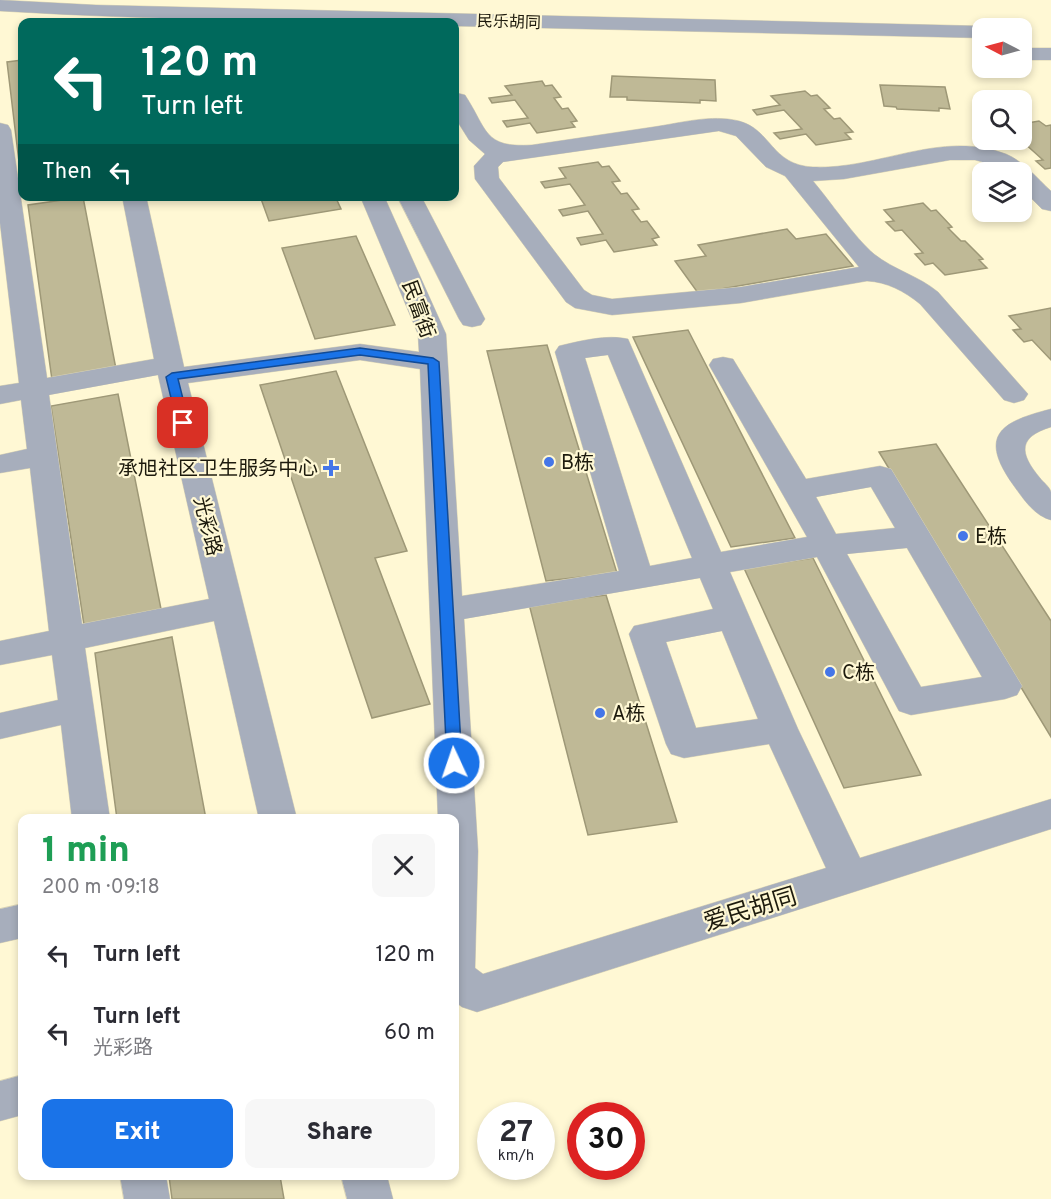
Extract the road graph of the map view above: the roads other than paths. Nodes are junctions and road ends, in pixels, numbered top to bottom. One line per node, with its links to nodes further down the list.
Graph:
1 (525, 0): 8 (street)
2 (0, 5): 3 (street, 民乐胡同)
3 (96, 11): 5 (street, 民乐胡同)
4 (0, 18): 6 (street)
5 (269, 18)
6 (18, 19)
7 (459, 27): 8 (street, 民乐胡同)
8 (531, 30): 9 (street, 民乐胡同); 10 (street, 民乐胡同); 11 (street, 民乐胡同)
9 (972, 32)
10 (459, 36)
11 (773, 47)
12 (1032, 54): 13 (street)
13 (1051, 54)
14 (459, 109): 16 (street)
15 (1, 142): 22 (street)
16 (481, 142): 17 (street); 20 (street)
17 (522, 154): 20 (street); 21 (street)
18 (1005, 162): 19 (street)
19 (883, 164): 21 (street); 23 (street)
20 (486, 166): 28 (street)
21 (793, 171): 23 (street)
22 (4, 190): 27 (street)
23 (814, 198): 28 (street)
24 (135, 201): 32 (street, 光彩路)
25 (374, 201): 30 (street, 民富街)
26 (412, 201): 29 (street)
27 (7, 233): 33 (street)
28 (885, 274): 34 (street)
29 (472, 319)
30 (433, 362): 32 (street); 48 (street, 民富街)
31 (723, 364): 41 (street)
32 (170, 371): 33 (street); 47 (street, 光彩路)
33 (33, 389): 35 (street); 39 (street)
34 (1014, 394): 36 (street); 38 (street)
35 (0, 395)
36 (1051, 410)
37 (1051, 418): 38 (street)
38 (1019, 427): 42 (street)
39 (42, 456): 40 (street); 50 (street)
40 (0, 464)
41 (796, 490): 43 (street); 44 (street)
42 (1051, 510)
43 (917, 536): 44 (street); 44 (street)
44 (827, 546): 45 (street)
45 (712, 565): 46 (street); 46 (street); 49 (street)
46 (638, 579): 48 (street)
47 (227, 607): 50 (street); 56 (street, 光彩路)
48 (446, 610): 57 (street, 民富街)
49 (734, 618): 54 (street); 54 (street)
50 (66, 640): 51 (street); 52 (street)
51 (0, 653)
52 (75, 709): 53 (street); 55 (street)
53 (0, 726)
54 (780, 729): 59 (street)
55 (90, 814)
56 (277, 814)
57 (457, 814)
58 (1051, 814): 59 (street, 爱民胡同)
59 (850, 878): 62 (street, 爱民胡同)
60 (18, 922): 61 (street)
61 (0, 926)
62 (459, 980)
63 (18, 1096): 64 (street)
64 (0, 1101)
65 (144, 1180): 67 (street)
66 (365, 1180): 68 (street)
67 (147, 1199)
68 (370, 1199)

